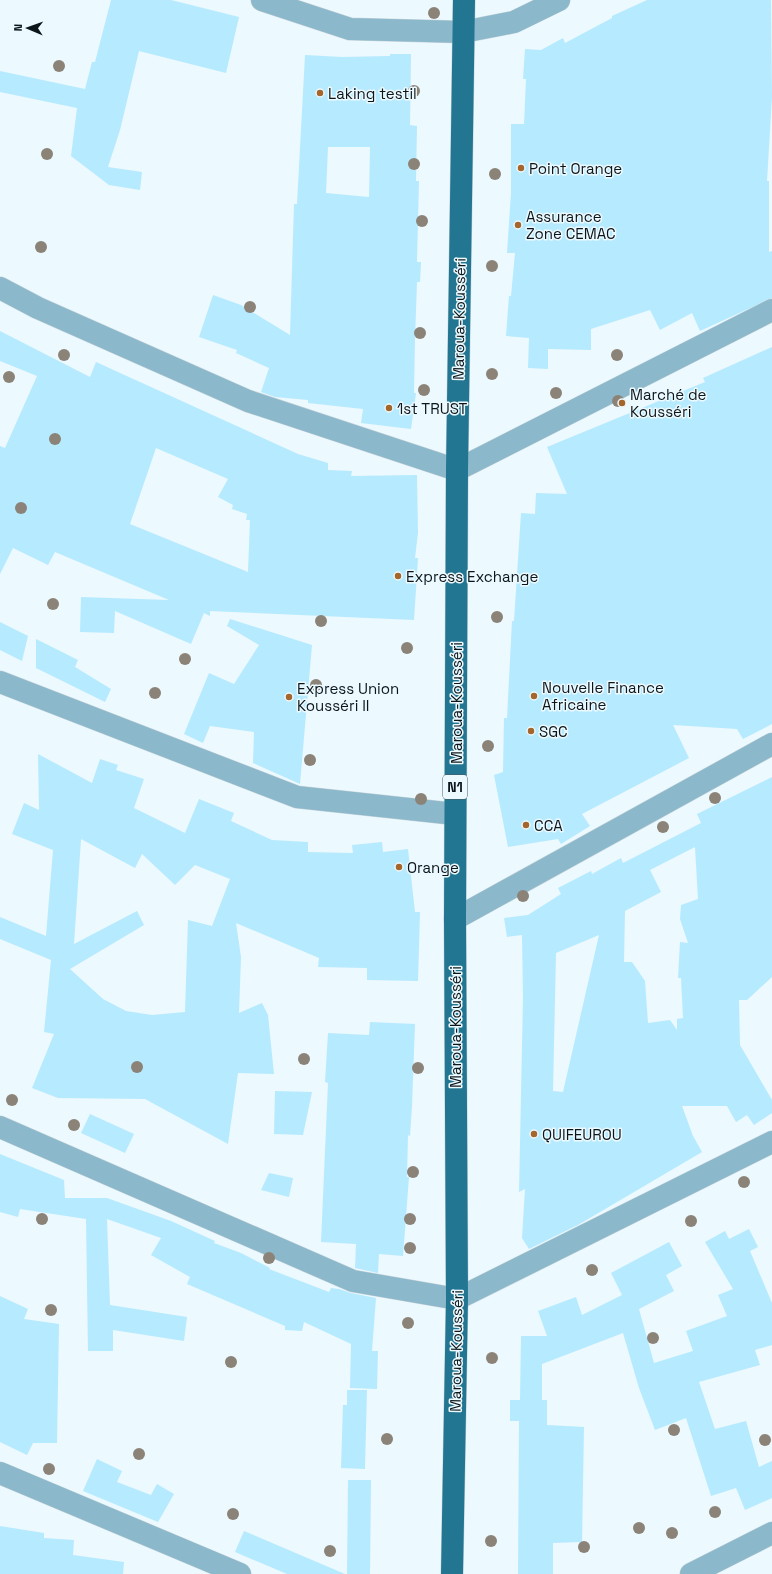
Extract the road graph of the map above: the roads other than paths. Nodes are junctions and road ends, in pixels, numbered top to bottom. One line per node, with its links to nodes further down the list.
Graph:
1 (262, 0): 4 (street)
2 (464, 0): 4 (highway, Maroua-Kousséri / N1)
3 (559, 0): 4 (street)
4 (464, 32): 7 (highway, Maroua-Kousséri / N1)
5 (0, 288): 7 (street)
6 (772, 310): 7 (street)
7 (456, 470): 10 (highway, Maroua-Kousséri / N1)
8 (0, 682): 10 (street)
9 (772, 744): 11 (street)
10 (455, 814): 11 (highway, Maroua-Kousséri / N1)
11 (455, 919): 14 (highway, Maroua-Kousséri / N1)
12 (0, 1127): 14 (street)
13 (772, 1142): 14 (street)
14 (457, 1299): 18 (highway, Maroua-Kousséri / N1)
15 (0, 1473): 17 (street)
16 (772, 1533): 19 (street)
17 (240, 1574)
18 (452, 1574)
19 (690, 1574)

